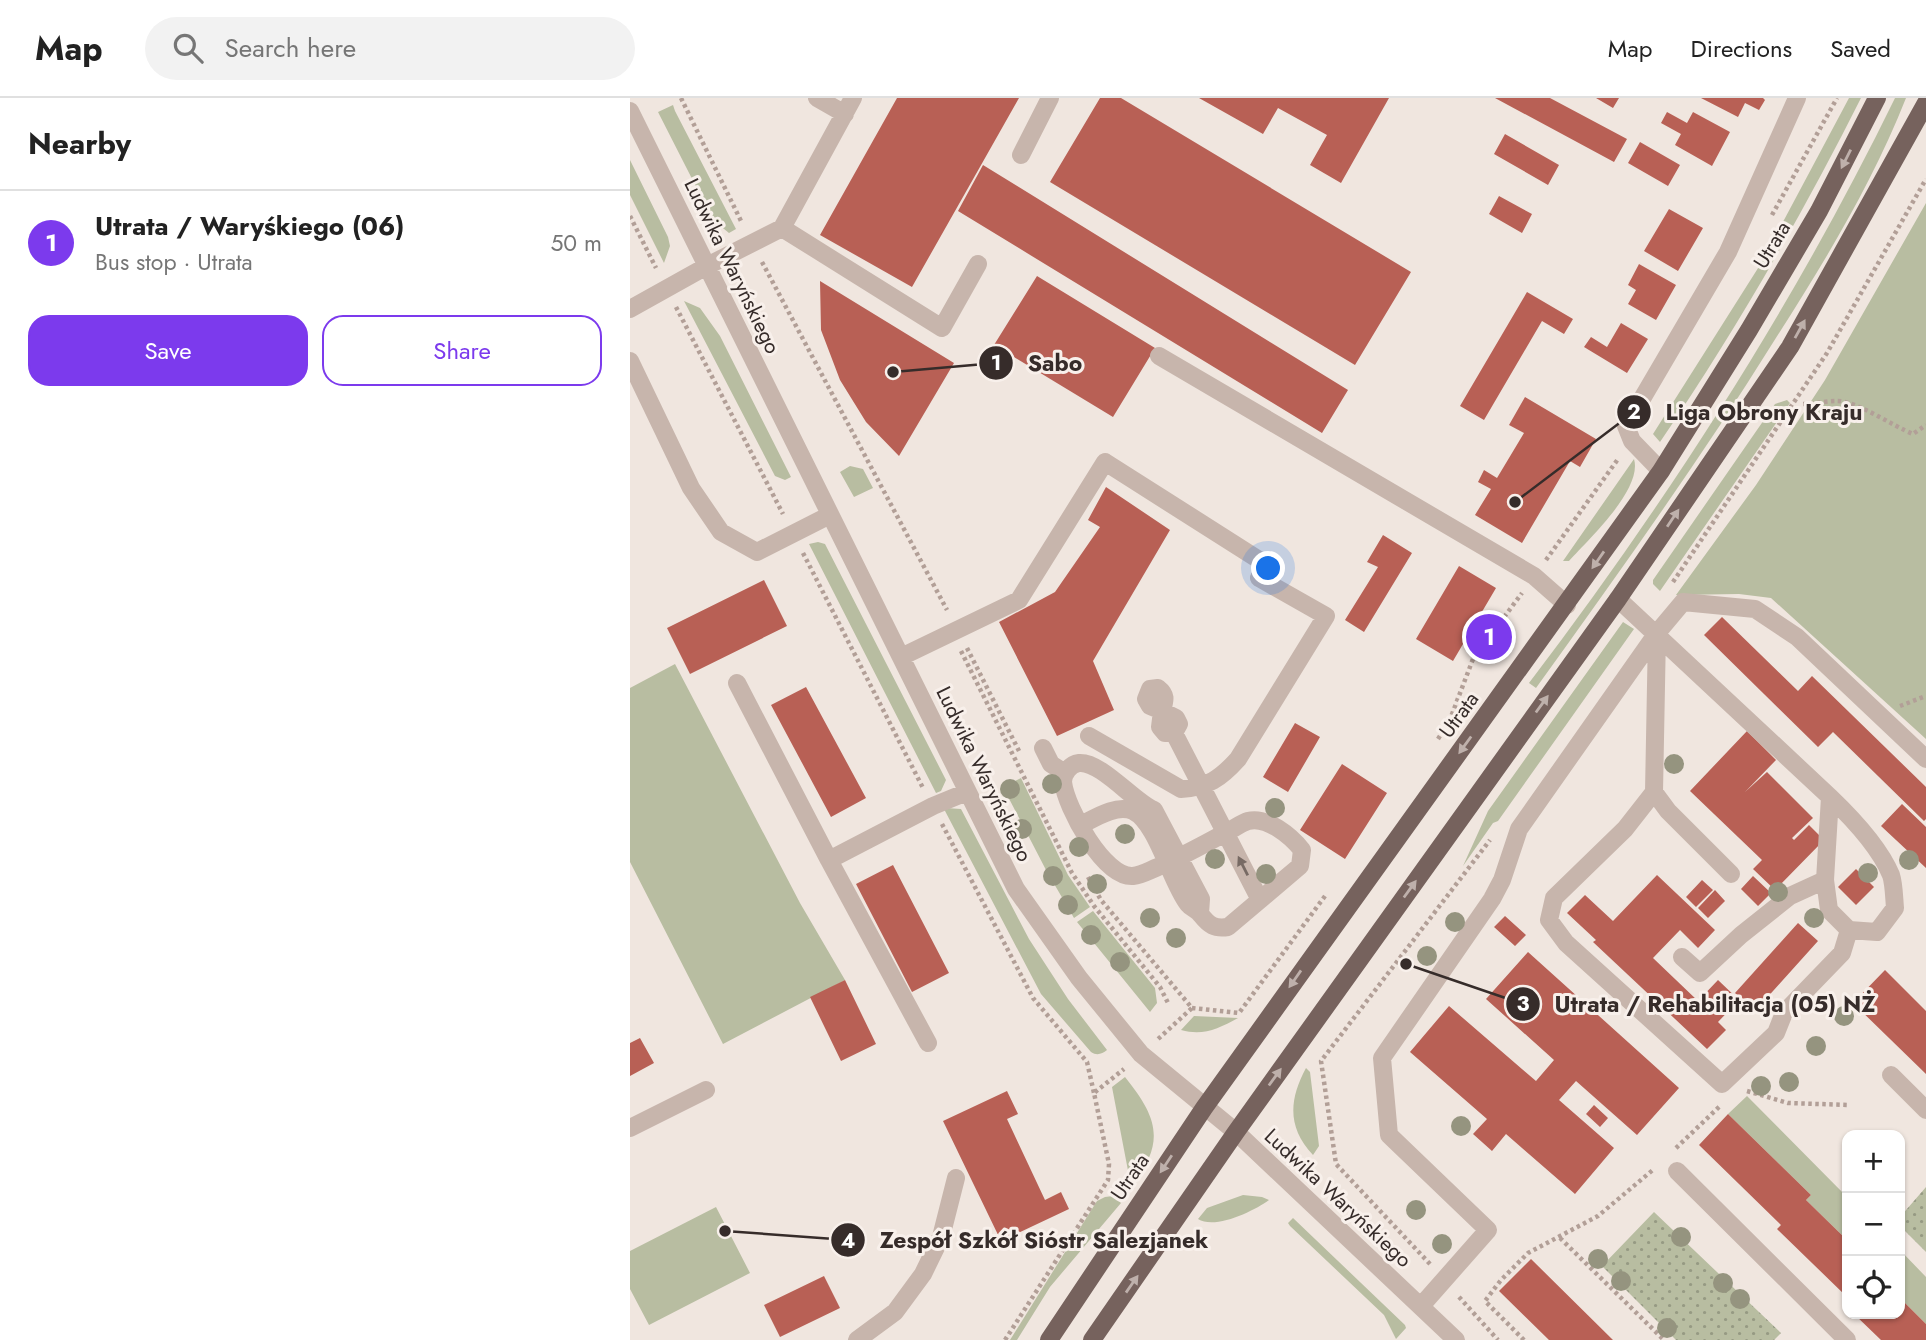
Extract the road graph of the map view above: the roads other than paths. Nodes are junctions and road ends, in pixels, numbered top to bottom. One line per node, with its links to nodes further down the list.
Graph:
1 (817, 98): 6 (street)
2 (1050, 98): 8 (street)
3 (1797, 98): 15 (street)
4 (1877, 98): 15 (main road, Utrata, one-way to 15)
5 (1926, 103): 17 (main road, one-way to 5)
6 (849, 106): 9 (street)
7 (630, 111): 11 (street, Ludwika Waryńskiego)
8 (1021, 155)
9 (782, 228): 10 (street); 11 (street)
10 (978, 264)
11 (707, 266): 12 (street); 16 (street, Ludwika Waryńskiego)
12 (630, 309)
13 (1159, 356): 18 (street)
14 (630, 361): 16 (street)
15 (1661, 471): 18 (main road, Utrata, one-way to 18)
16 (830, 515): 20 (street, Ludwika Waryńskiego)
17 (1618, 599): 19 (street); 49 (main road, one-way to 17)
18 (1566, 605): 46 (main road, Utrata, one-way to 46)
19 (1657, 633): 25 (street); 30 (street); 31 (street); 52 (street)
20 (901, 657): 28 (street); 29 (street, Ludwika Waryńskiego)
21 (737, 683): 36 (street)
22 (1162, 711): 28 (street)
23 (1089, 736): 28 (street)
24 (1043, 748): 26 (street)
25 (1926, 759)
26 (1065, 773): 27 (street); 34 (street)
27 (1113, 780): 32 (street); 33 (street)
28 (1200, 786): 35 (street)
29 (967, 792): 36 (street); 46 (street, Ludwika Waryńskiego)
30 (1654, 792): 38 (street); 41 (street)
31 (1830, 797): 39 (street); 41 (street)
32 (1109, 811): 33 (street); 34 (street)
33 (1146, 814): 37 (street)
34 (1081, 825): 37 (street)
35 (1226, 833): 37 (street); 40 (street, one-way to 35); 40 (street)
36 (829, 860): 43 (street)
37 (1173, 860): 40 (street)
38 (1731, 874)
39 (1825, 880): 41 (street); 42 (street)
40 (1261, 900)
41 (1849, 930)
42 (1682, 957)
43 (928, 1043)
44 (1891, 1075): 47 (street)
45 (706, 1090): 48 (street)
46 (1204, 1108): 49 (street, Ludwika Waryńskiego); 54 (main road, Utrata, one-way to 54)
47 (1926, 1110)
48 (630, 1128)
49 (1236, 1132): 52 (street, Ludwika Waryńskiego); 55 (main road, one-way to 49)
50 (1669, 1166): 57 (street)
51 (956, 1178): 53 (street)
52 (1421, 1306): 56 (street, Ludwika Waryńskiego)
53 (858, 1340)
54 (1049, 1340)
55 (1092, 1340)
56 (1456, 1340)
57 (1847, 1340)

